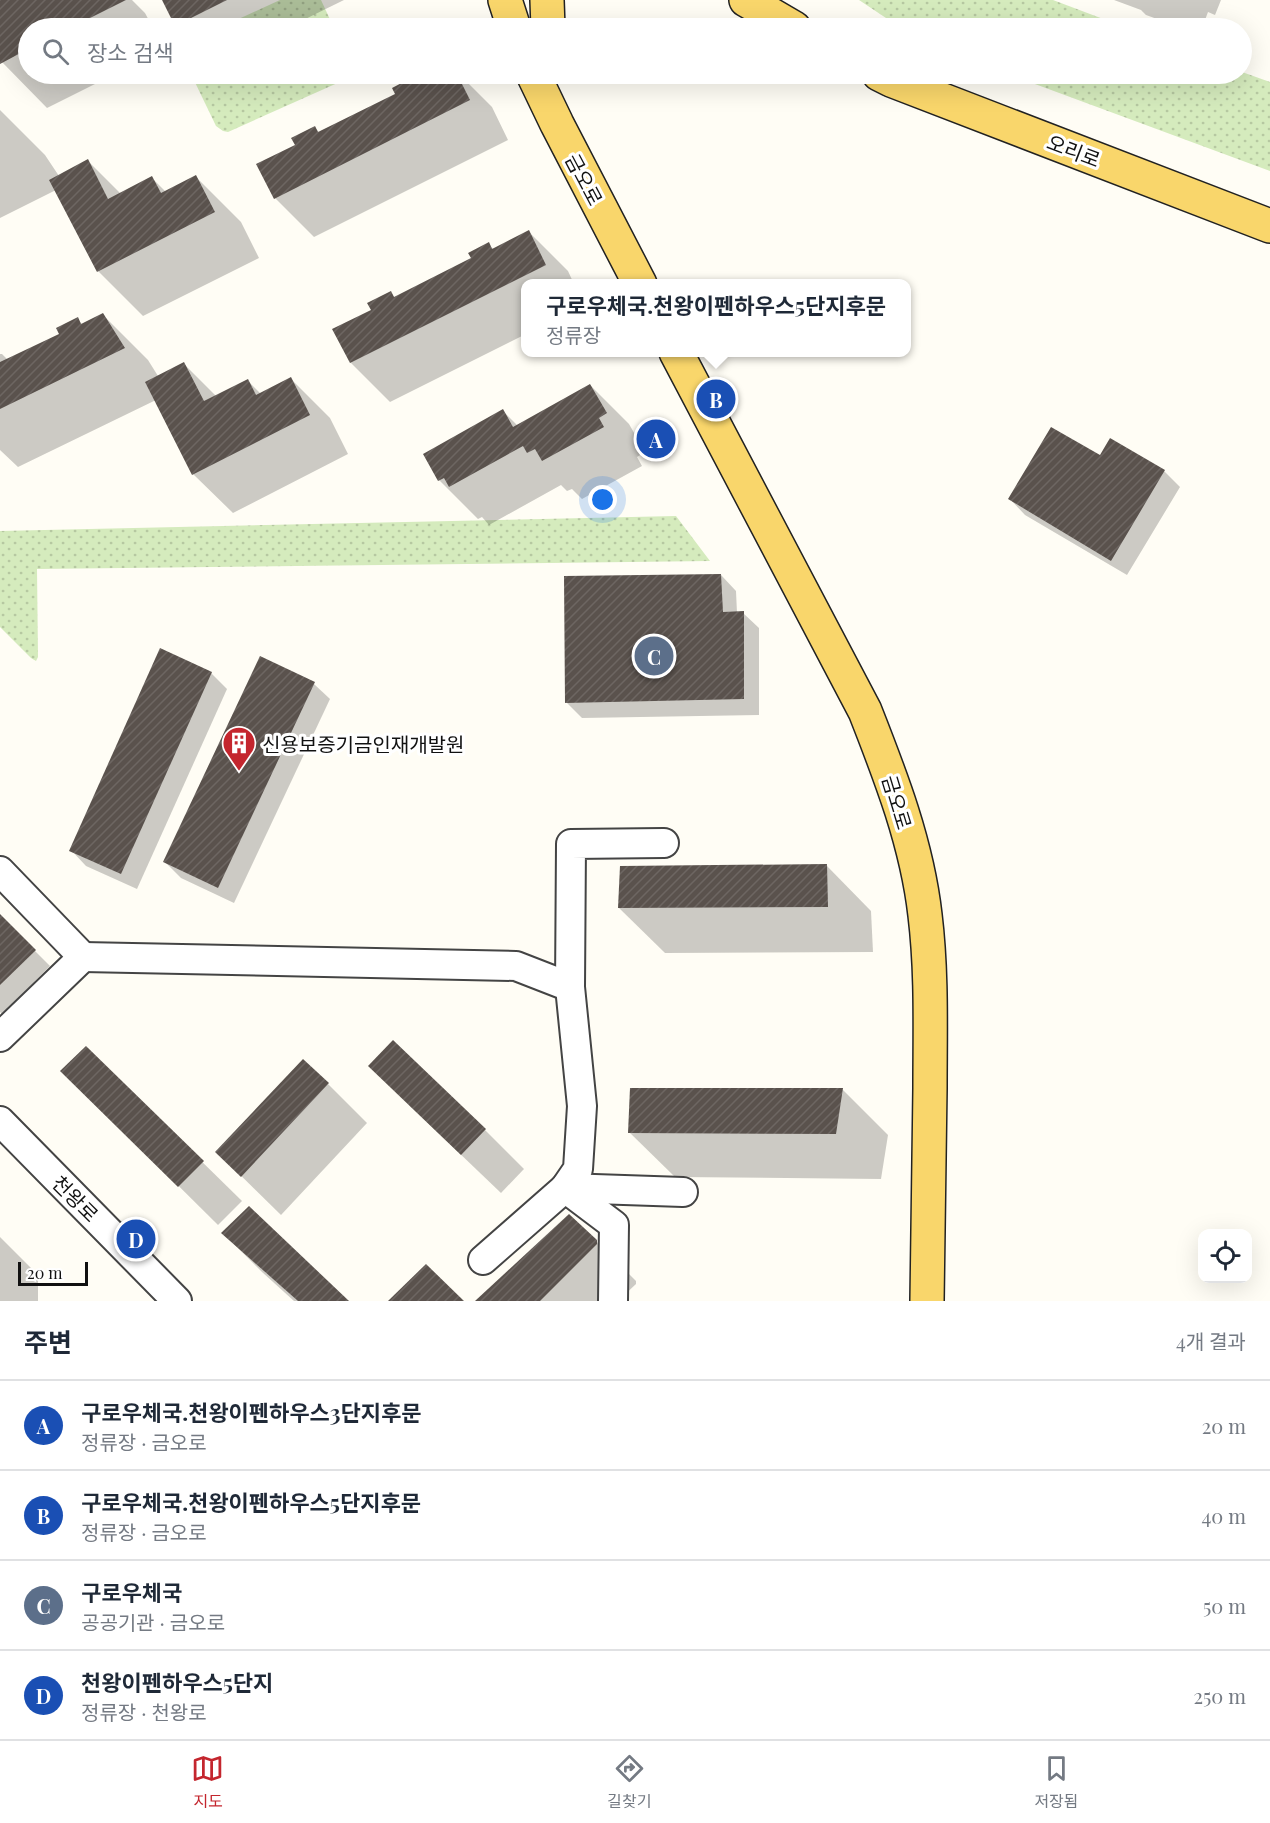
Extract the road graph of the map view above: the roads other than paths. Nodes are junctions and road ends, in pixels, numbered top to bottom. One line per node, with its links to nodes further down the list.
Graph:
1 (505, 0): 4 (main road)
2 (547, 0): 5 (main road)
3 (746, 0): 6 (main road)
4 (511, 18)
5 (548, 18)
6 (777, 18)
7 (538, 84): 10 (main road, 금오로)
8 (553, 84): 10 (main road)
9 (902, 84): 11 (main road, 오리로)
10 (556, 124): 12 (main road, 금오로)
11 (1270, 225)
12 (637, 279)
13 (679, 357): 25 (main road, 금오로)
14 (664, 843): 17 (street)
15 (0, 870): 16 (street)
16 (83, 957): 17 (street); 18 (street)
17 (570, 987): 20 (street)
18 (0, 1037)
19 (0, 1121): 23 (street, 천왕로)
20 (565, 1188): 21 (street); 22 (street); 24 (street)
21 (683, 1192)
22 (483, 1260)
23 (177, 1301)
24 (613, 1301)
25 (927, 1301)

